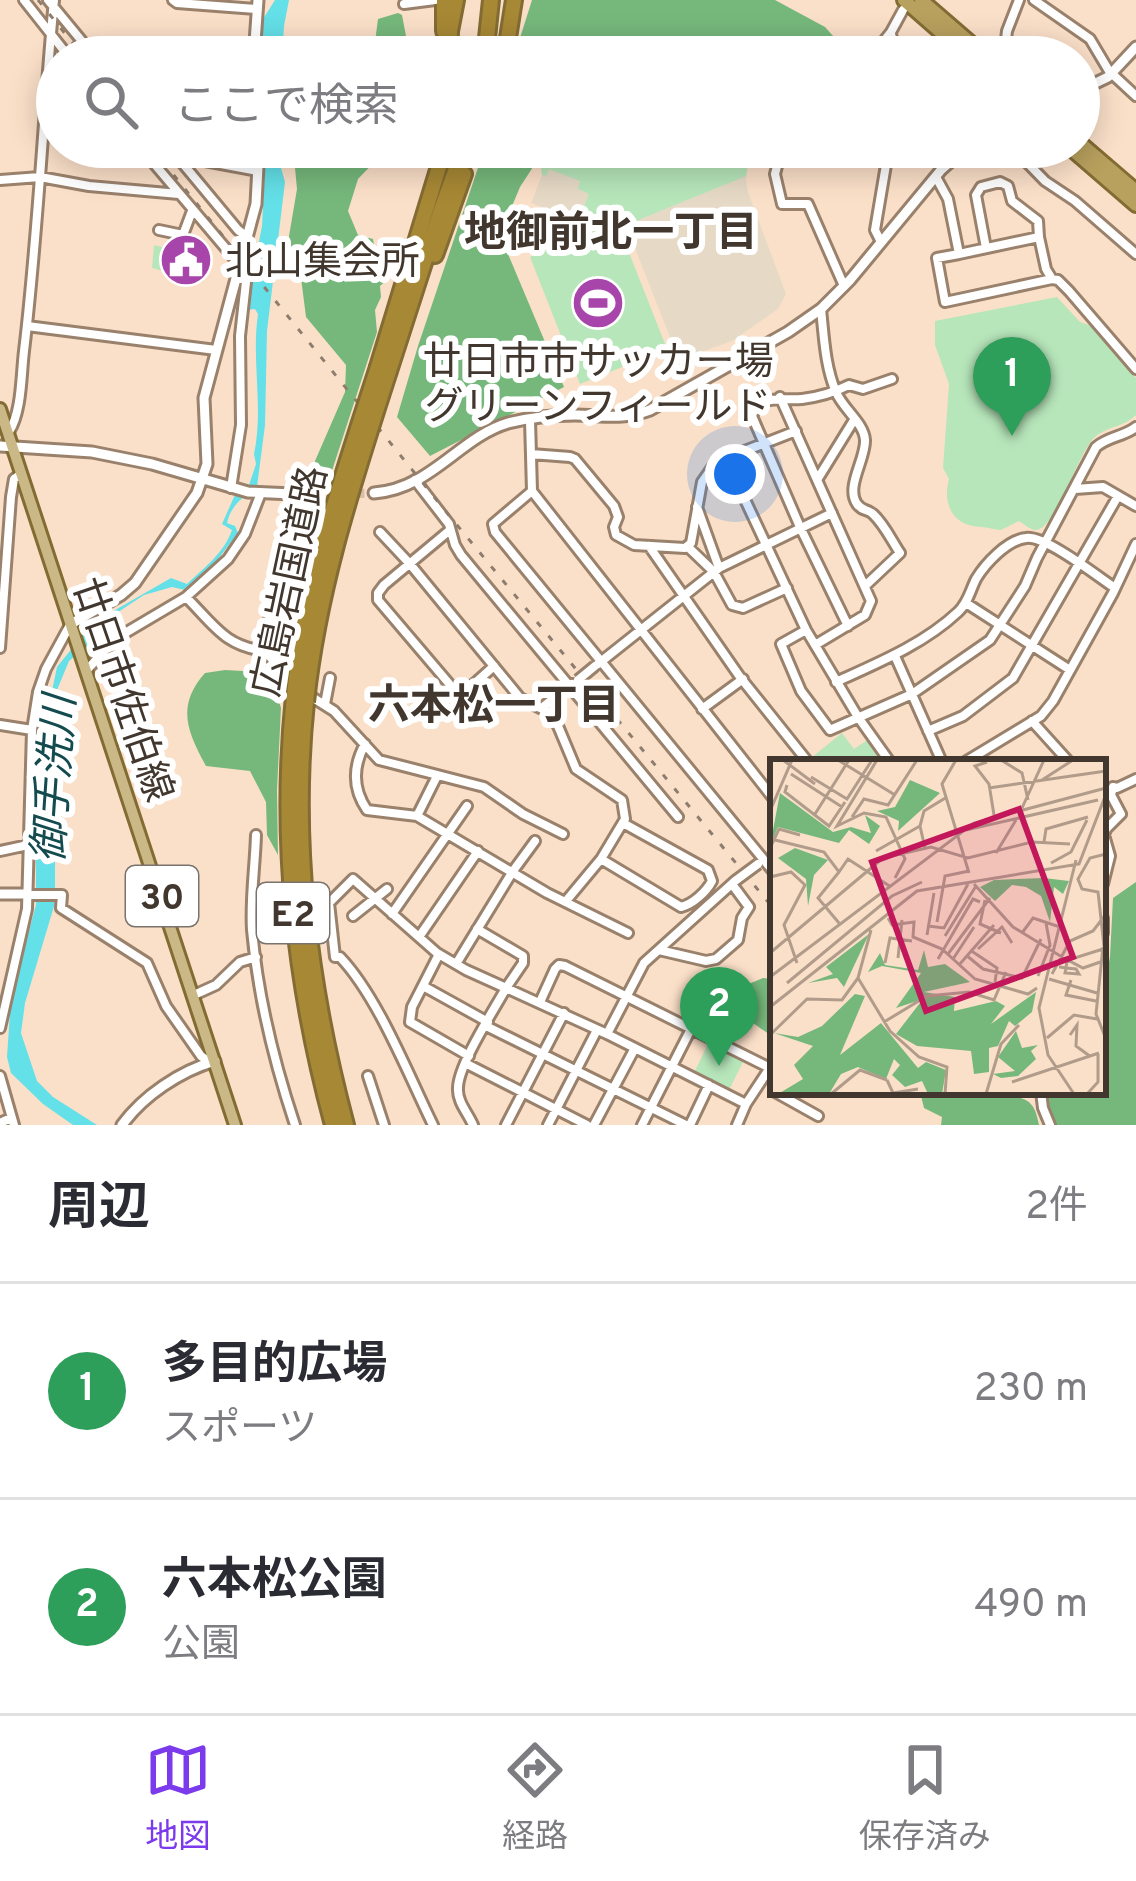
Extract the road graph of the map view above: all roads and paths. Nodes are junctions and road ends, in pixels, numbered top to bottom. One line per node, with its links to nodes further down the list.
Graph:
1 (24, 0): 15 (street)
2 (172, 0): 11 (street)
3 (439, 0): 13 (street); 20 (highway)
4 (456, 0): 21 (highway)
5 (491, 0): 22 (highway)
6 (514, 0): 23 (highway)
7 (921, 0): 27 (highway)
8 (1018, 0): 28 (street)
9 (1034, 0): 29 (street)
10 (52, 2): 15 (street); 18 (street)
11 (257, 4): 19 (street)
12 (903, 5): 14 (street); 26 (highway)
13 (404, 6)
14 (891, 32): 24 (street); 25 (street)
15 (51, 33): 16 (street); 17 (street)
16 (51, 36)
17 (53, 36)
18 (79, 36)
19 (255, 36)
20 (445, 36)
21 (449, 36)
22 (487, 36)
23 (508, 36)
24 (888, 36)
25 (892, 36)
26 (942, 36)
27 (963, 36)
28 (1007, 36)
29 (1086, 36)
30 (1136, 47): 32 (street)
31 (1100, 55): 32 (street)
32 (1112, 74): 33 (street); 34 (street)
33 (1100, 80)
34 (1136, 96)
35 (1100, 160): 53 (highway)
36 (41, 168): 50 (street)
37 (157, 168): 54 (street)
38 (186, 168): 59 (street)
39 (243, 168): 49 (street)
40 (260, 168): 49 (street)
41 (441, 168): 56 (highway)
42 (456, 168): 56 (highway)
43 (461, 168): 69 (highway)
44 (777, 168): 67 (street)
45 (885, 168): 61 (street)
46 (945, 168): 51 (street)
47 (1033, 168): 64 (street)
48 (1093, 168): 55 (highway)
49 (260, 171): 59 (street)
50 (40, 177): 52 (street); 54 (street); 70 (street)
51 (936, 177): 61 (street); 63 (street)
52 (0, 179)
53 (1136, 191)
54 (179, 194): 57 (street)
55 (1136, 205)
56 (434, 206): 69 (highway, 広島岩国道路 / E2); 72 (highway, 広島岩国道路 / E2)
57 (192, 210): 58 (street); 65 (street)
58 (159, 230)
59 (247, 237): 65 (street)
60 (1040, 237): 62 (street); 62 (street); 66 (street)
61 (881, 242): 67 (street)
62 (986, 248): 63 (street)
63 (959, 254): 66 (street)
64 (1136, 254)
65 (241, 260): 71 (street); 90 (street)
66 (1052, 279): 73 (street)
67 (844, 286): 68 (street)
68 (821, 309): 75 (street); 78 (street)
69 (406, 317): 72 (highway, 広島岩国道路 / E2)
70 (27, 326): 71 (street); 82 (street)
71 (216, 350): 87 (street)
72 (383, 369): 137 (highway, 広島岩国道路 / E2, bridge)
73 (1136, 370)
74 (892, 379): 75 (street)
75 (836, 392): 76 (street); 79 (street)
76 (781, 397): 81 (street); 83 (street)
77 (0, 409): 82 (main road, 廿日市佐伯線 / 30)
78 (530, 420): 84 (street); 88 (street)
79 (854, 420): 89 (street); 112 (street)
80 (1136, 427): 91 (street)
81 (796, 431): 83 (street); 89 (street)
82 (6, 442): 86 (main road, 廿日市佐伯線 / 30); 87 (street)
83 (764, 443): 85 (street); 101 (street)
84 (531, 454): 92 (street); 107 (street)
85 (725, 457): 99 (street); 104 (street)
86 (21, 474): 120 (main road, 廿日市佐伯線 / 30); 125 (street)
87 (202, 479): 90 (street); 120 (street)
88 (415, 480): 94 (street); 102 (street)
89 (818, 480): 100 (street)
90 (231, 488): 93 (street)
91 (1073, 489): 97 (street); 105 (street)
92 (532, 491): 122 (street); 128 (street)
93 (258, 493): 95 (street); 116 (street)
94 (374, 493)
95 (297, 495): 96 (street); 126 (street)
96 (315, 495)
97 (1118, 496): 98 (street); 110 (street)
98 (1136, 506)
99 (697, 507): 108 (street); 111 (street)
100 (832, 513): 101 (street); 112 (street)
101 (800, 527): 104 (street); 118 (street)
102 (450, 530): 109 (street); 135 (street)
103 (380, 532): 109 (street)
104 (766, 543): 111 (street); 113 (street)
105 (1045, 543): 110 (street); 117 (street); 119 (street)
106 (1136, 544): 114 (street)
107 (649, 546): 108 (street); 115 (street)
108 (688, 547): 111 (street)
109 (410, 564): 129 (street); 129 (street)
110 (1078, 564): 114 (street); 124 (street)
111 (716, 570): 113 (street); 115 (street)
112 (865, 586): 118 (street)
113 (787, 588): 121 (street)
114 (1115, 588): 131 (street)
115 (683, 596): 122 (street); 133 (street)
116 (186, 597): 126 (street); 130 (street)
117 (966, 603): 119 (street); 127 (street)
118 (848, 626): 123 (street)
119 (1000, 626): 124 (street); 136 (street)
120 (73, 630): 130 (main road, 廿日市佐伯線 / 30); 144 (street)
121 (806, 630): 123 (street); 141 (street)
122 (639, 631): 128 (street); 140 (street)
123 (815, 645): 134 (street)
124 (1032, 646): 131 (street); 145 (street)
125 (0, 648)
126 (266, 651): 138 (street)
127 (895, 656): 134 (street); 136 (street)
128 (597, 664): 135 (street, bridge); 170 (street)
129 (494, 666): 139 (street)
130 (86, 669): 191 (main road, 廿日市佐伯線 / 30)
131 (1070, 670): 142 (street)
132 (329, 678): 138 (street)
133 (742, 679): 140 (street); 147 (street)
134 (836, 682): 141 (street)
135 (574, 683): 139 (street); 158 (street)
136 (912, 694): 141 (street); 145 (street)
137 (300, 699): 227 (highway, 広島岩国道路 / E2); 228 (highway, 広島岩国道路 / E2)
138 (325, 704): 146 (street)
139 (543, 707): 159 (street)
140 (702, 709): 155 (street)
141 (859, 717): 148 (street)
142 (1032, 722): 150 (street); 151 (street)
143 (0, 725): 144 (street)
144 (32, 730): 166 (street)
145 (928, 731): 149 (street)
146 (365, 744): 152 (street); 157 (street)
147 (806, 759)
148 (888, 759)
149 (941, 759)
150 (970, 759)
151 (1066, 759)
152 (437, 776): 157 (street); 162 (street)
153 (1136, 779): 154 (street)
154 (1108, 785): 160 (street)
155 (770, 794)
156 (467, 806): 161 (street)
157 (417, 817): 161 (street)
158 (678, 817)
159 (623, 823): 169 (street); 169 (street)
160 (1106, 829)
161 (448, 833): 168 (street); 179 (street)
162 (563, 834)
163 (256, 836): 186 (street)
164 (535, 841): 171 (street)
165 (1106, 843): 172 (street)
166 (28, 844): 167 (street); 176 (street)
167 (0, 851)
168 (478, 851): 171 (street); 183 (street)
169 (601, 859): 178 (street)
170 (765, 861): 173 (street, bridge)
171 (513, 871): 178 (street); 181 (street)
172 (1106, 872)
173 (734, 883): 184 (street); 184 (street)
174 (387, 889): 177 (street)
175 (0, 894): 176 (street)
176 (30, 895): 196 (street); 202 (street)
177 (374, 899): 179 (street); 180 (street); 230 (street)
178 (566, 901): 182 (street)
179 (392, 914): 183 (street)
180 (353, 916)
181 (477, 929): 187 (street); 189 (street)
182 (628, 933)
183 (419, 937): 185 (street)
184 (658, 950): 192 (street)
185 (440, 954): 187 (street); 188 (street)
186 (256, 957): 191 (street); 226 (street)
187 (456, 964): 189 (street)
188 (423, 986): 195 (street); 201 (street)
189 (506, 988): 193 (street); 195 (street)
190 (713, 994): 197 (street)
191 (194, 995): 202 (main road, 廿日市佐伯線 / 30)
192 (626, 997): 193 (street); 197 (street); 198 (street)
193 (539, 1001): 194 (street)
194 (564, 1013): 198 (street); 200 (street)
195 (487, 1024): 200 (street); 201 (street)
196 (0, 1028)
197 (692, 1029): 203 (street); 204 (street)
198 (602, 1032): 199 (street); 206 (street)
199 (634, 1048): 204 (street); 211 (street)
200 (543, 1054): 206 (street); 213 (street)
201 (467, 1060): 213 (street); 231 (street)
202 (212, 1062): 224 (street); 225 (main road, 廿日市佐伯線 / 30)
203 (770, 1066)
204 (672, 1067): 210 (street); 219 (street)
205 (770, 1068): 209 (street)
206 (577, 1071): 211 (street); 220 (street)
207 (0, 1076): 222 (street)
208 (368, 1076): 229 (street)
209 (760, 1083): 212 (street); 217 (street)
210 (709, 1085): 217 (street); 236 (street)
211 (613, 1089): 219 (street); 234 (street)
212 (770, 1089)
213 (523, 1092): 220 (street); 232 (street)
214 (781, 1095): 218 (street)
215 (801, 1095): 218 (street)
216 (1041, 1095): 238 (street)
217 (746, 1104): 237 (street)
218 (796, 1104): 221 (street)
219 (651, 1108): 235 (street); 236 (street)
220 (556, 1110): 233 (street); 234 (street)
221 (818, 1117)
222 (13, 1122): 223 (street)
223 (0, 1123)
224 (122, 1125)
225 (236, 1125)
226 (295, 1125)
227 (333, 1125)
228 (346, 1125)
229 (384, 1125)
230 (433, 1125)
231 (472, 1125)
232 (506, 1125)
233 (548, 1125)
234 (590, 1125)
235 (642, 1125)
236 (688, 1125)
237 (737, 1125)
238 (1050, 1125)

